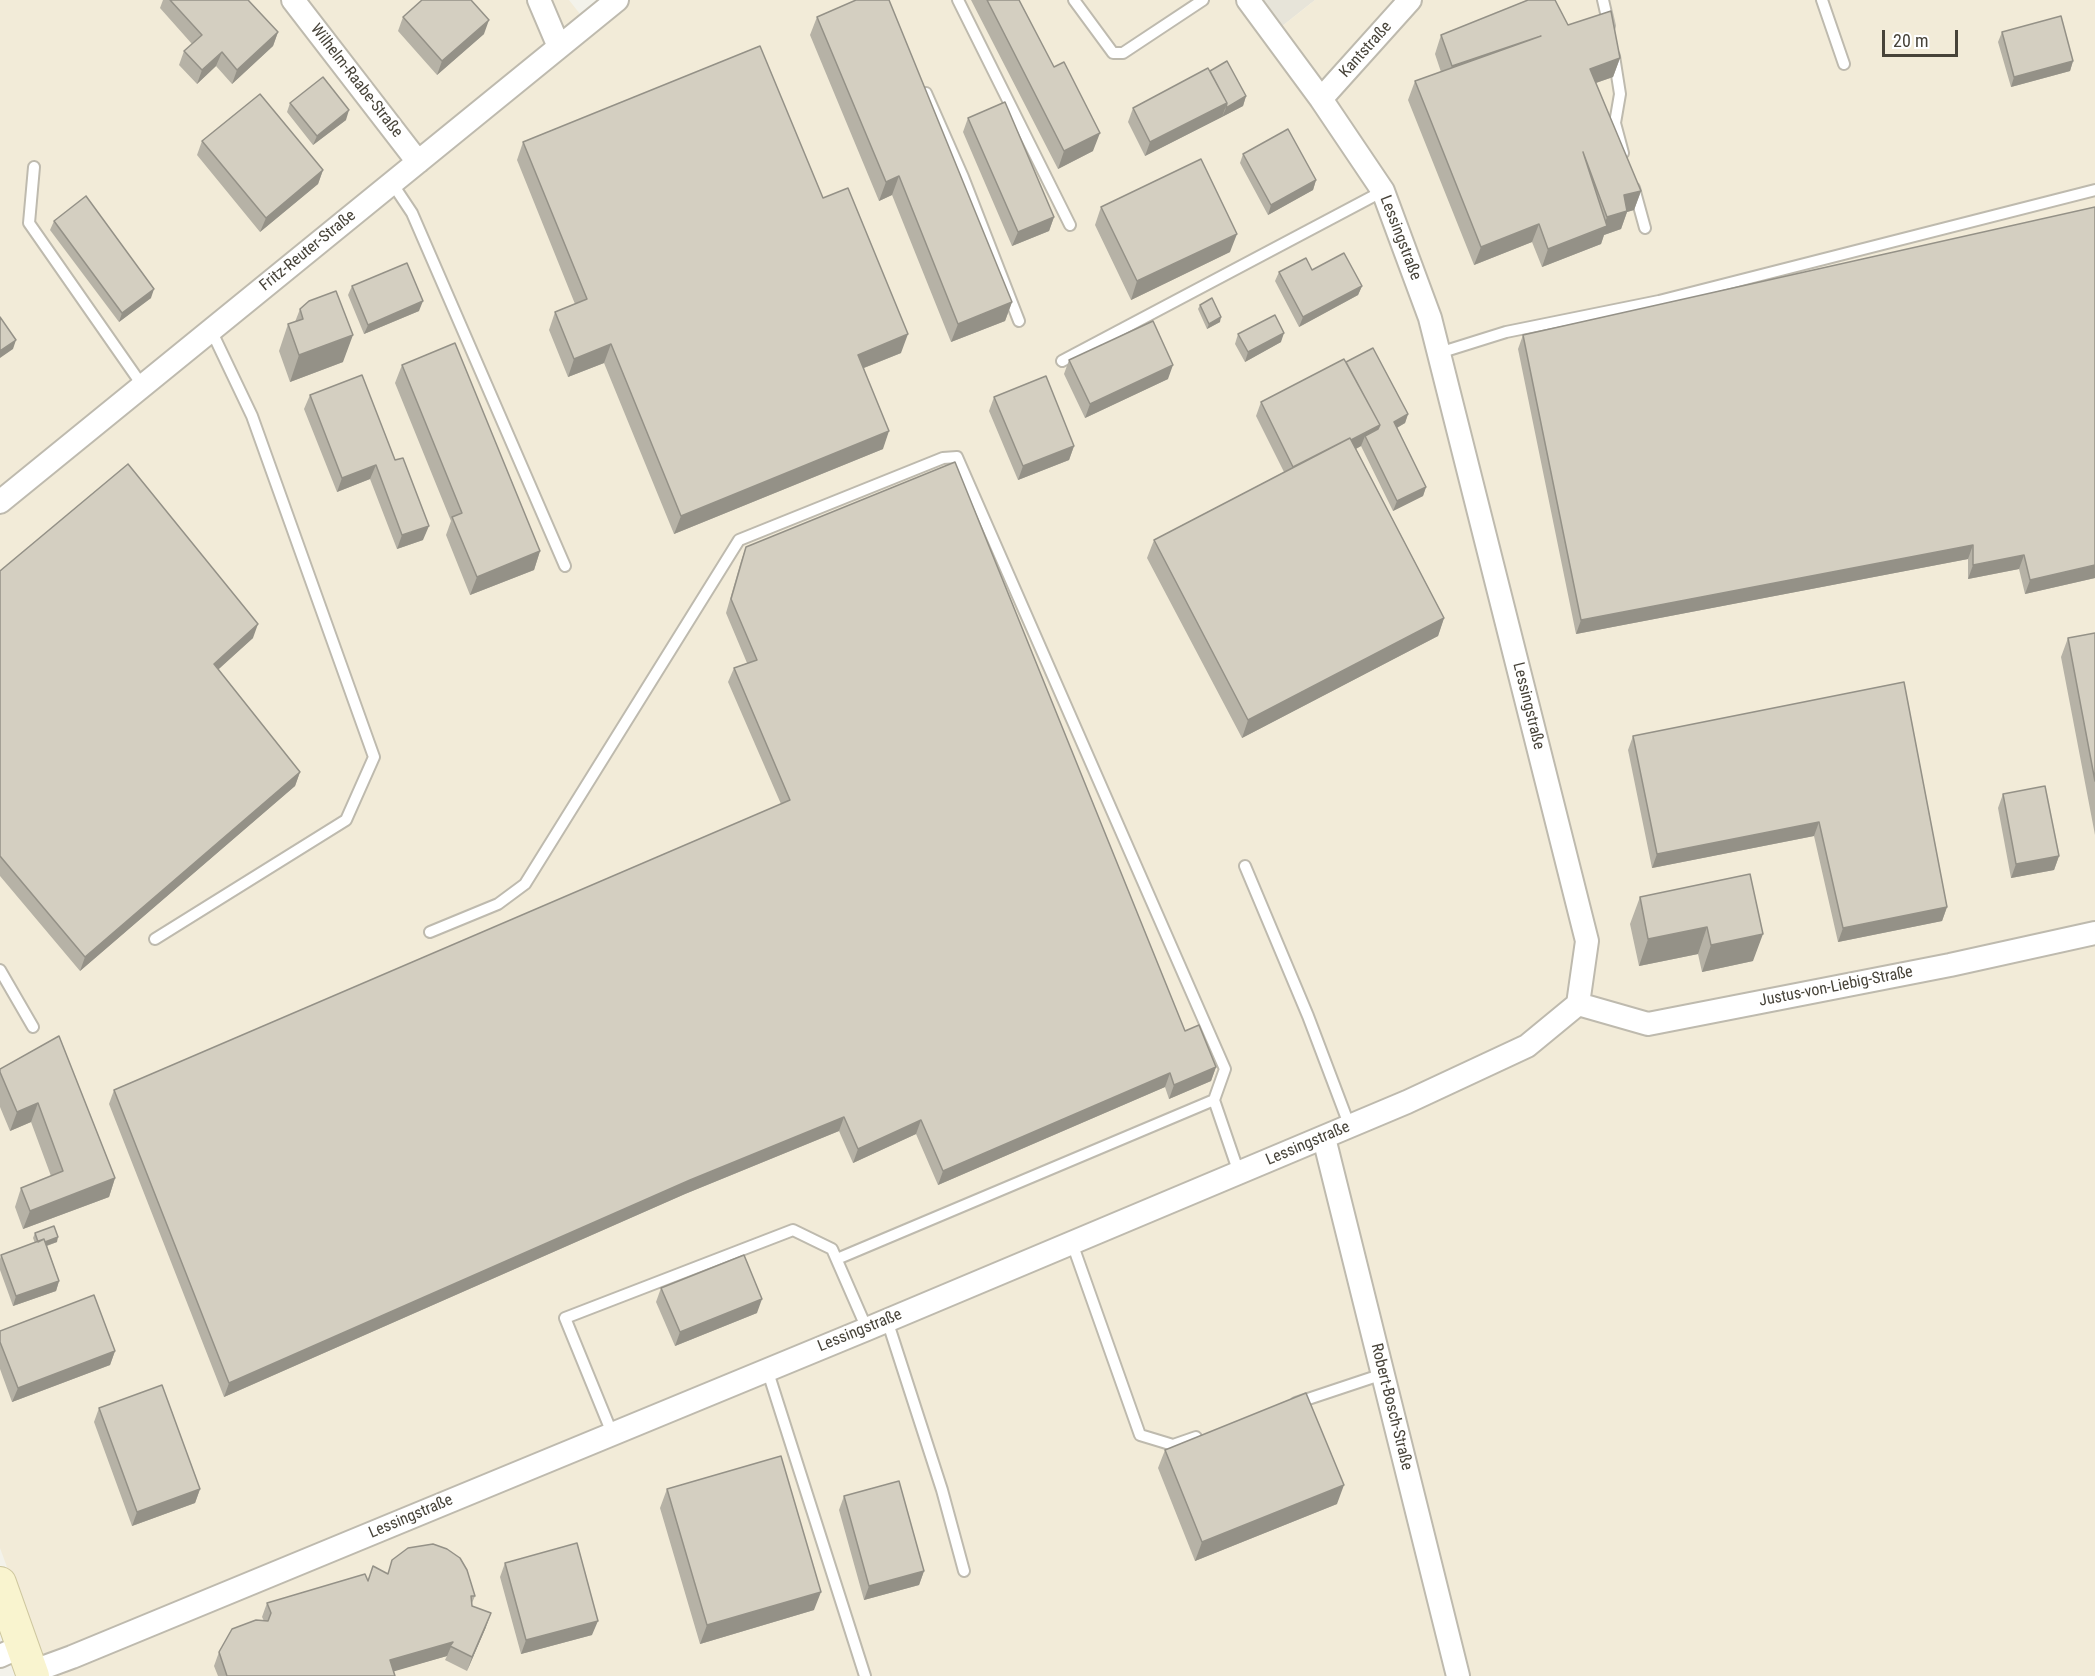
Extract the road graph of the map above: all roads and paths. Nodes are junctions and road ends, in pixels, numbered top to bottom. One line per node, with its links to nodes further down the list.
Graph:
1 (293, 0): 15 (street, Wilhelm-Raabe-Straße)
2 (539, 0): 11 (street)
3 (616, 0): 11 (street, Fritz-Reuter-Straße)
4 (958, 0): 20 (lane)
5 (1074, 0): 6 (lane)
6 (1203, 0)
7 (1248, 0): 14 (street, Lessingstraße)
8 (1410, 0): 14 (street, Kantstraße)
9 (1603, 0): 21 (lane)
10 (1822, 0): 12 (lane)
11 (559, 47): 15 (street, Fritz-Reuter-Straße)
12 (1844, 64)
13 (920, 79): 22 (lane)
14 (1321, 99): 19 (street, Lessingstraße)
15 (418, 162): 17 (street, Fritz-Reuter-Straße)
16 (34, 167): 26 (lane)
17 (392, 183): 23 (street, Fritz-Reuter-Straße); 28 (lane)
18 (2095, 190): 24 (lane)
19 (1383, 191): 24 (street, Lessingstraße); 25 (lane)
20 (1070, 225)
21 (1645, 228)
22 (1019, 321)
23 (211, 330): 26 (street, Fritz-Reuter-Straße); 32 (lane)
24 (1439, 352): 34 (street, Lessingstraße)
25 (1062, 361)
26 (142, 385): 27 (street, Fritz-Reuter-Straße)
27 (0, 501)
28 (565, 566)
29 (1245, 866): 37 (lane)
30 (430, 932): 36 (lane)
31 (2095, 933): 34 (street, Justus-von-Liebig-Straße)
32 (155, 939)
33 (0, 970): 35 (lane)
34 (1578, 1004): 37 (street, Lessingstraße)
35 (33, 1027)
36 (1214, 1100): 39 (lane); 41 (lane)
37 (1350, 1127): 38 (street, Lessingstraße)
38 (1324, 1137): 39 (street, Lessingstraße); 44 (street, Robert-Bosch-Straße)
39 (1239, 1173): 40 (street, Lessingstraße)
40 (1072, 1243): 42 (street, Lessingstraße); 47 (lane)
41 (837, 1259): 42 (lane); 46 (lane)
42 (877, 1325): 43 (street, Lessingstraße); 48 (lane)
43 (767, 1369): 46 (street, Lessingstraße); 51 (lane)
44 (1383, 1374): 45 (lane); 52 (street, Robert-Bosch-Straße)
45 (1281, 1408)
46 (612, 1433): 50 (street, Lessingstraße)
47 (1206, 1434)
48 (964, 1571)
49 (0, 1583): 50 (street)
50 (21, 1662)
51 (865, 1676)
52 (1458, 1676)

